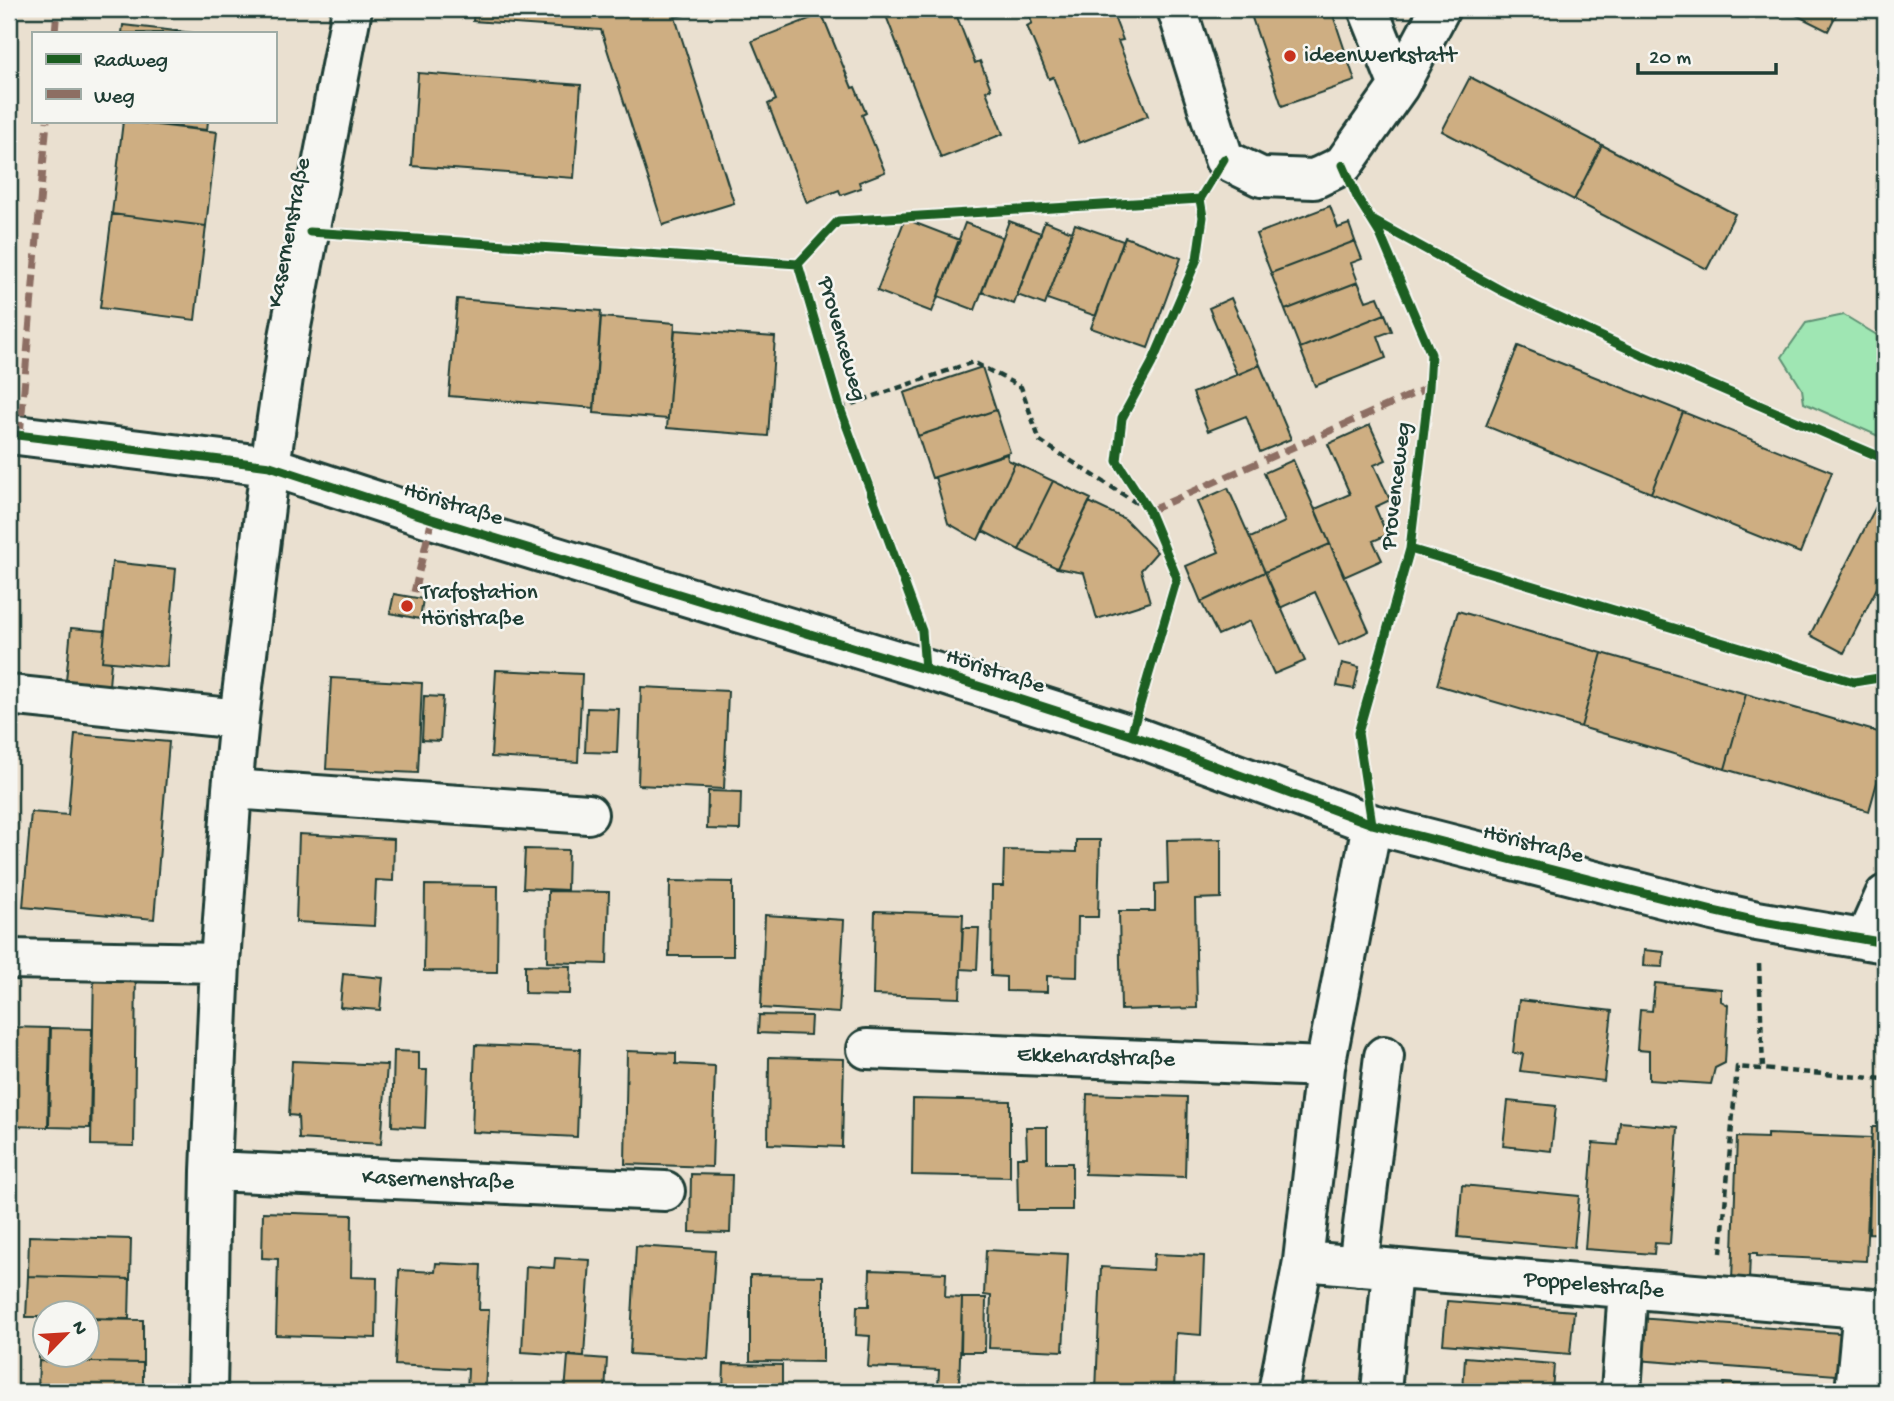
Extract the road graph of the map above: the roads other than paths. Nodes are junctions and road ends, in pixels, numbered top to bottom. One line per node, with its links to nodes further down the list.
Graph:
1 (352, 9): 7 (street, Kasernenstraße)
2 (1177, 9): 5 (street)
3 (1368, 9): 5 (street)
4 (1440, 9): 5 (street)
5 (1399, 86)
6 (9, 434): 7 (street, Höristraße)
7 (270, 466): 9 (street, Kasernenstraße); 12 (street, Höristraße)
8 (9, 695): 9 (street)
9 (239, 719): 10 (street, Kasernenstraße)
10 (232, 789): 11 (street); 16 (street, Kasernenstraße)
11 (588, 814)
12 (1372, 824): 14 (street, Höristraße); 19 (street)
13 (1885, 895): 14 (street)
14 (1875, 941)
15 (9, 960): 16 (street)
16 (220, 963): 20 (street, Kasernenstraße)
17 (867, 1049): 19 (street, Ekkehardstraße)
18 (1384, 1056): 23 (street)
19 (1325, 1067): 22 (street)
20 (211, 1171): 21 (street, Kasernenstraße); 26 (street, Kasernenstraße)
21 (665, 1191)
22 (1303, 1261): 23 (street, Poppelestraße); 27 (street)
23 (1375, 1268): 24 (street, Poppelestraße); 28 (street)
24 (1628, 1289): 25 (street, Poppelestraße); 29 (street)
25 (1874, 1309): 30 (street)
26 (207, 1392)
27 (1278, 1392)
28 (1381, 1392)
29 (1620, 1392)
30 (1855, 1392)

